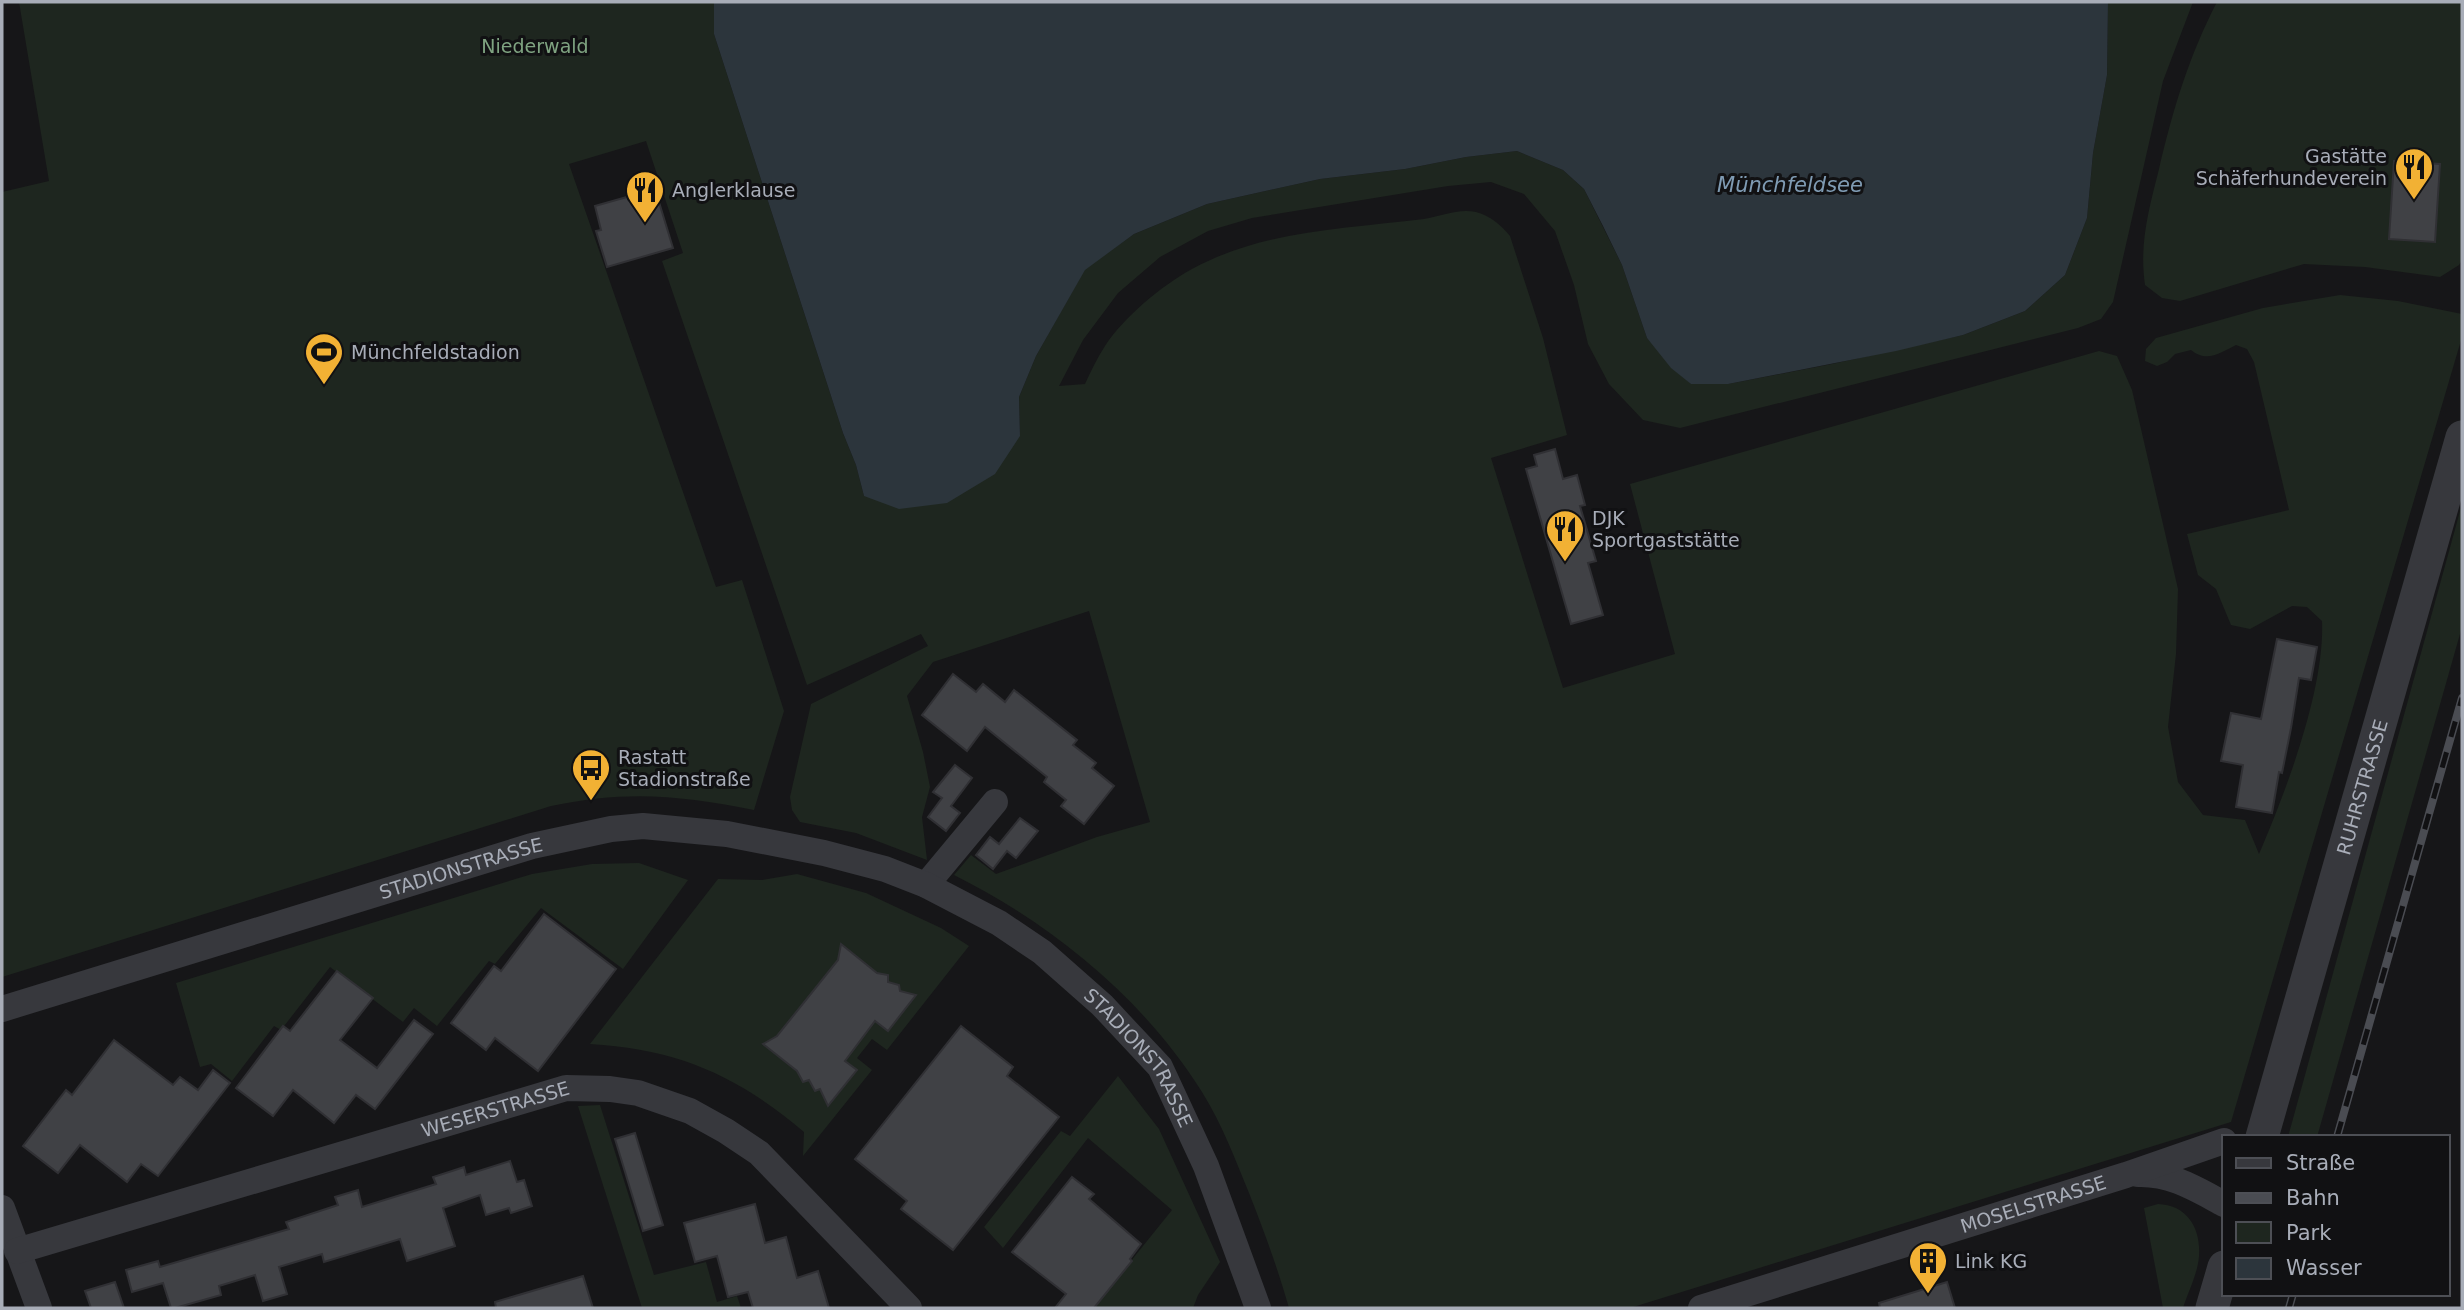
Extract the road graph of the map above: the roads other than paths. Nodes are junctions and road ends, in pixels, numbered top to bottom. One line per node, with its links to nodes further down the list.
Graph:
1 (2462, 437): 5 (street, RUHRSTRASSE)
2 (995, 802): 3 (street)
3 (926, 885): 4 (street, STADIONSTRASSE); 15 (street, STADIONSTRASSE)
4 (2, 1009)
5 (2265, 1126): 6 (street)
6 (2238, 1135)
7 (2222, 1142): 8 (street, MOSELSTRASSE)
8 (2126, 1175): 9 (street, MOSELSTRASSE); 16 (street, MOSELSTRASSE)
9 (2222, 1203)
10 (2, 1208): 11 (street)
11 (18, 1251): 13 (street); 14 (street, WESERSTRASSE)
12 (2222, 1274): 17 (street)
13 (39, 1308)
14 (909, 1308)
15 (1258, 1308)
16 (1701, 1308)
17 (2212, 1308)

